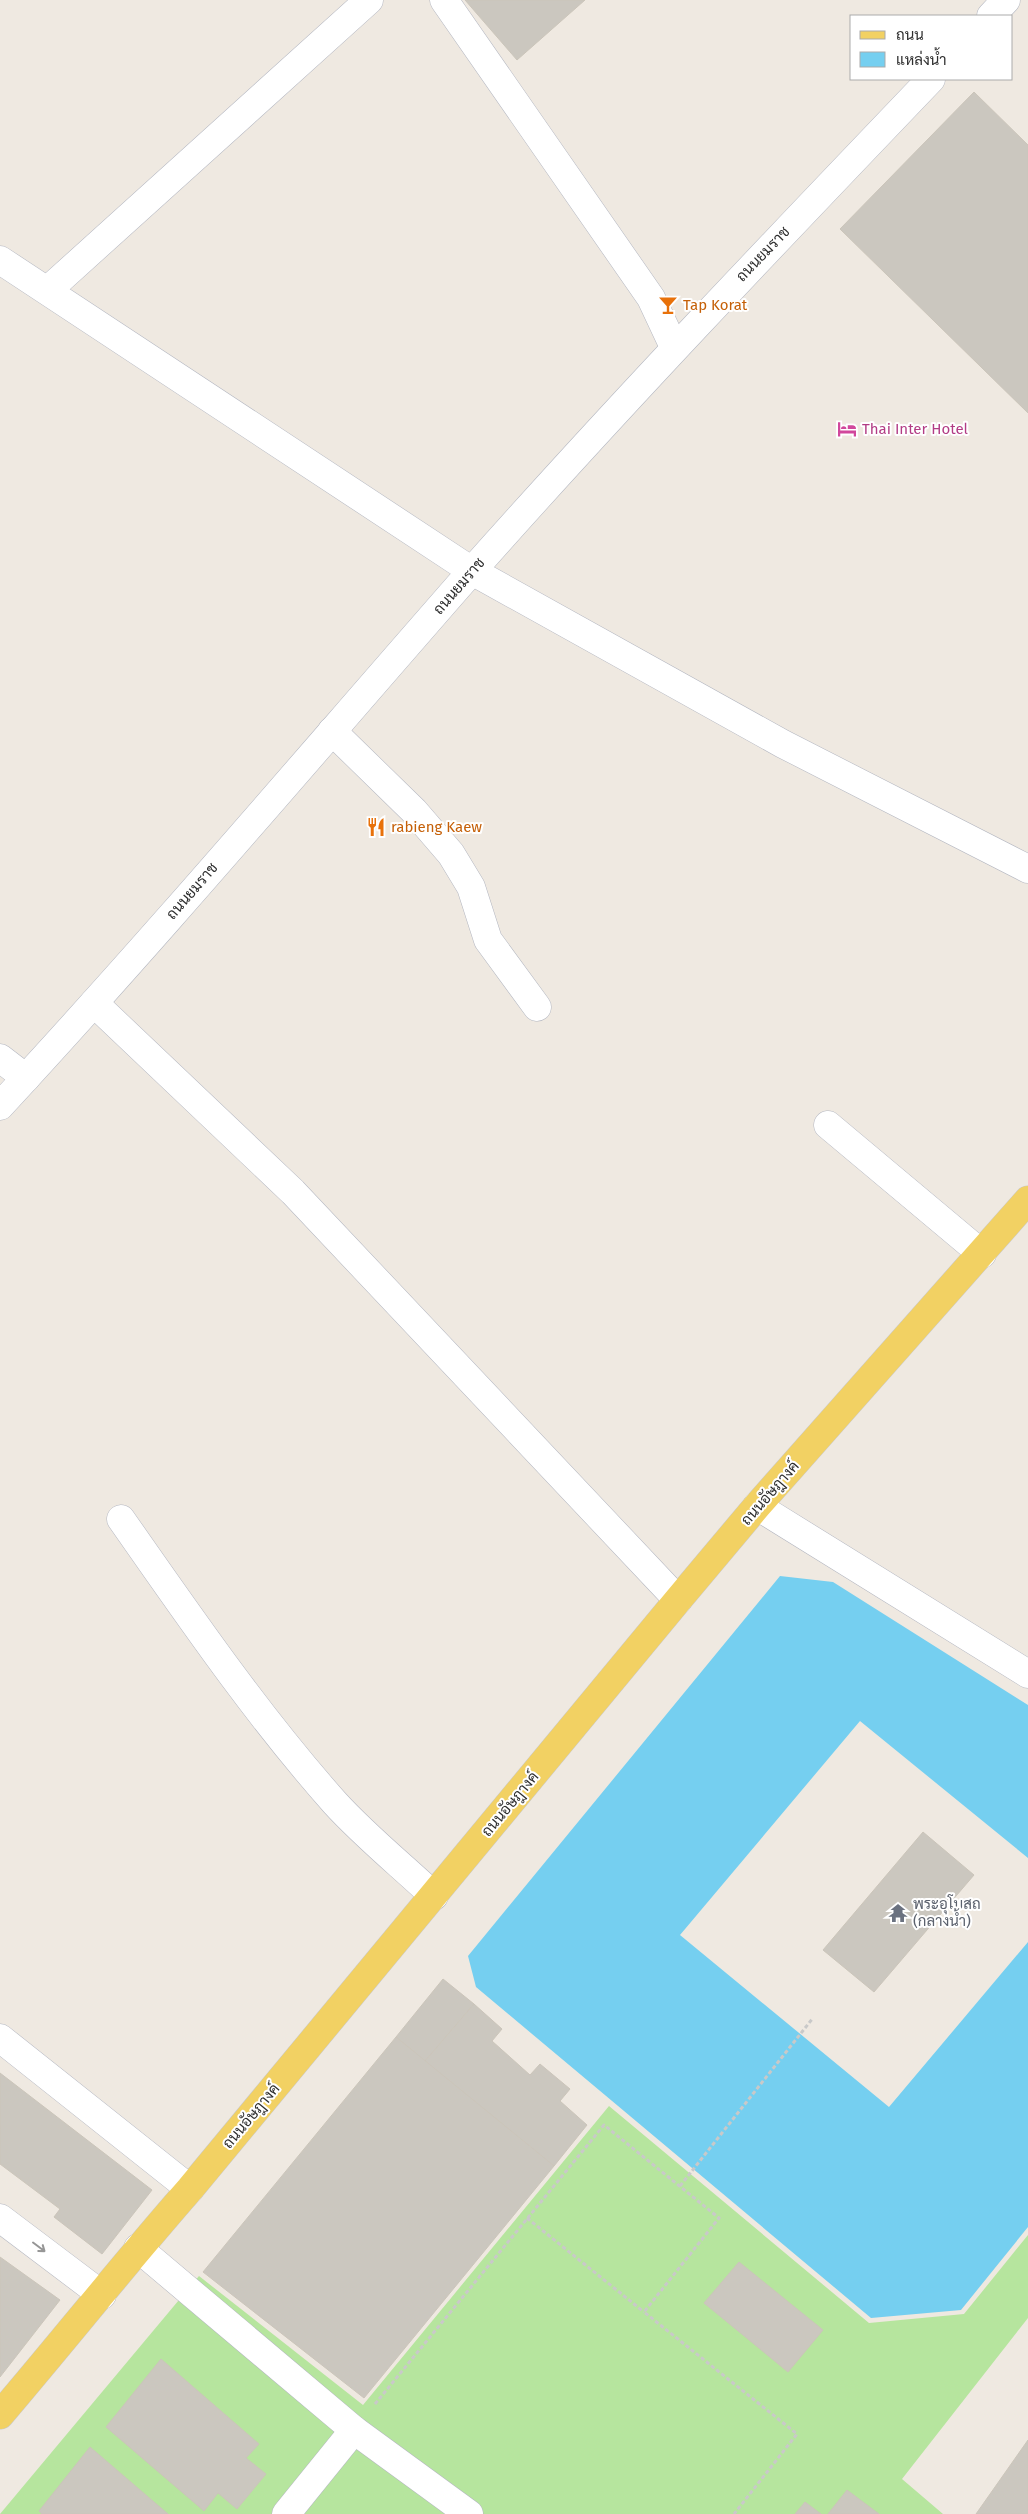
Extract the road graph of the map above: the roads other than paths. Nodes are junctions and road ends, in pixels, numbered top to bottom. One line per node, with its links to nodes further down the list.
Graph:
1 (370, 0): 7 (street)
2 (444, 0): 8 (street)
3 (1006, 0): 4 (street)
4 (991, 15)
5 (930, 80): 8 (street, ถนนยมราช)
6 (0, 260): 7 (street)
7 (48, 290): 9 (street)
8 (674, 347): 9 (street, ถนนยมราช)
9 (472, 571): 10 (street, ถนนยมราช); 11 (street)
10 (332, 731): 12 (street, ถนนยมราช); 13 (street)
11 (1028, 869)
12 (94, 1002): 15 (street, ถนนยมราช); 22 (street)
13 (537, 1007)
14 (0, 1058): 15 (street)
15 (26, 1078): 16 (street, ถนนยมราช)
16 (1, 1102)
17 (828, 1126): 19 (street)
18 (1028, 1200): 19 (main road, ถนนอัษฎางค์)
19 (982, 1254): 20 (main road, ถนนอัษฎางค์)
20 (758, 1506): 22 (main road, ถนนอัษฎางค์); 23 (street)
21 (121, 1519): 24 (street)
22 (678, 1600): 24 (main road, ถนนอัษฎางค์)
23 (1028, 1674)
24 (434, 1896): 26 (main road, ถนนอัษฎางค์)
25 (0, 2038): 26 (street)
26 (190, 2190): 28 (main road, ถนนอัษฎางค์)
27 (0, 2218): 29 (street, one-way to 29)
28 (138, 2248): 29 (main road, ถนนอัษฎางค์); 31 (street)
29 (102, 2295): 30 (main road, ถนนอัษฎางค์)
30 (0, 2415)
31 (354, 2430): 32 (street); 33 (street)
32 (286, 2514)
33 (469, 2514)

